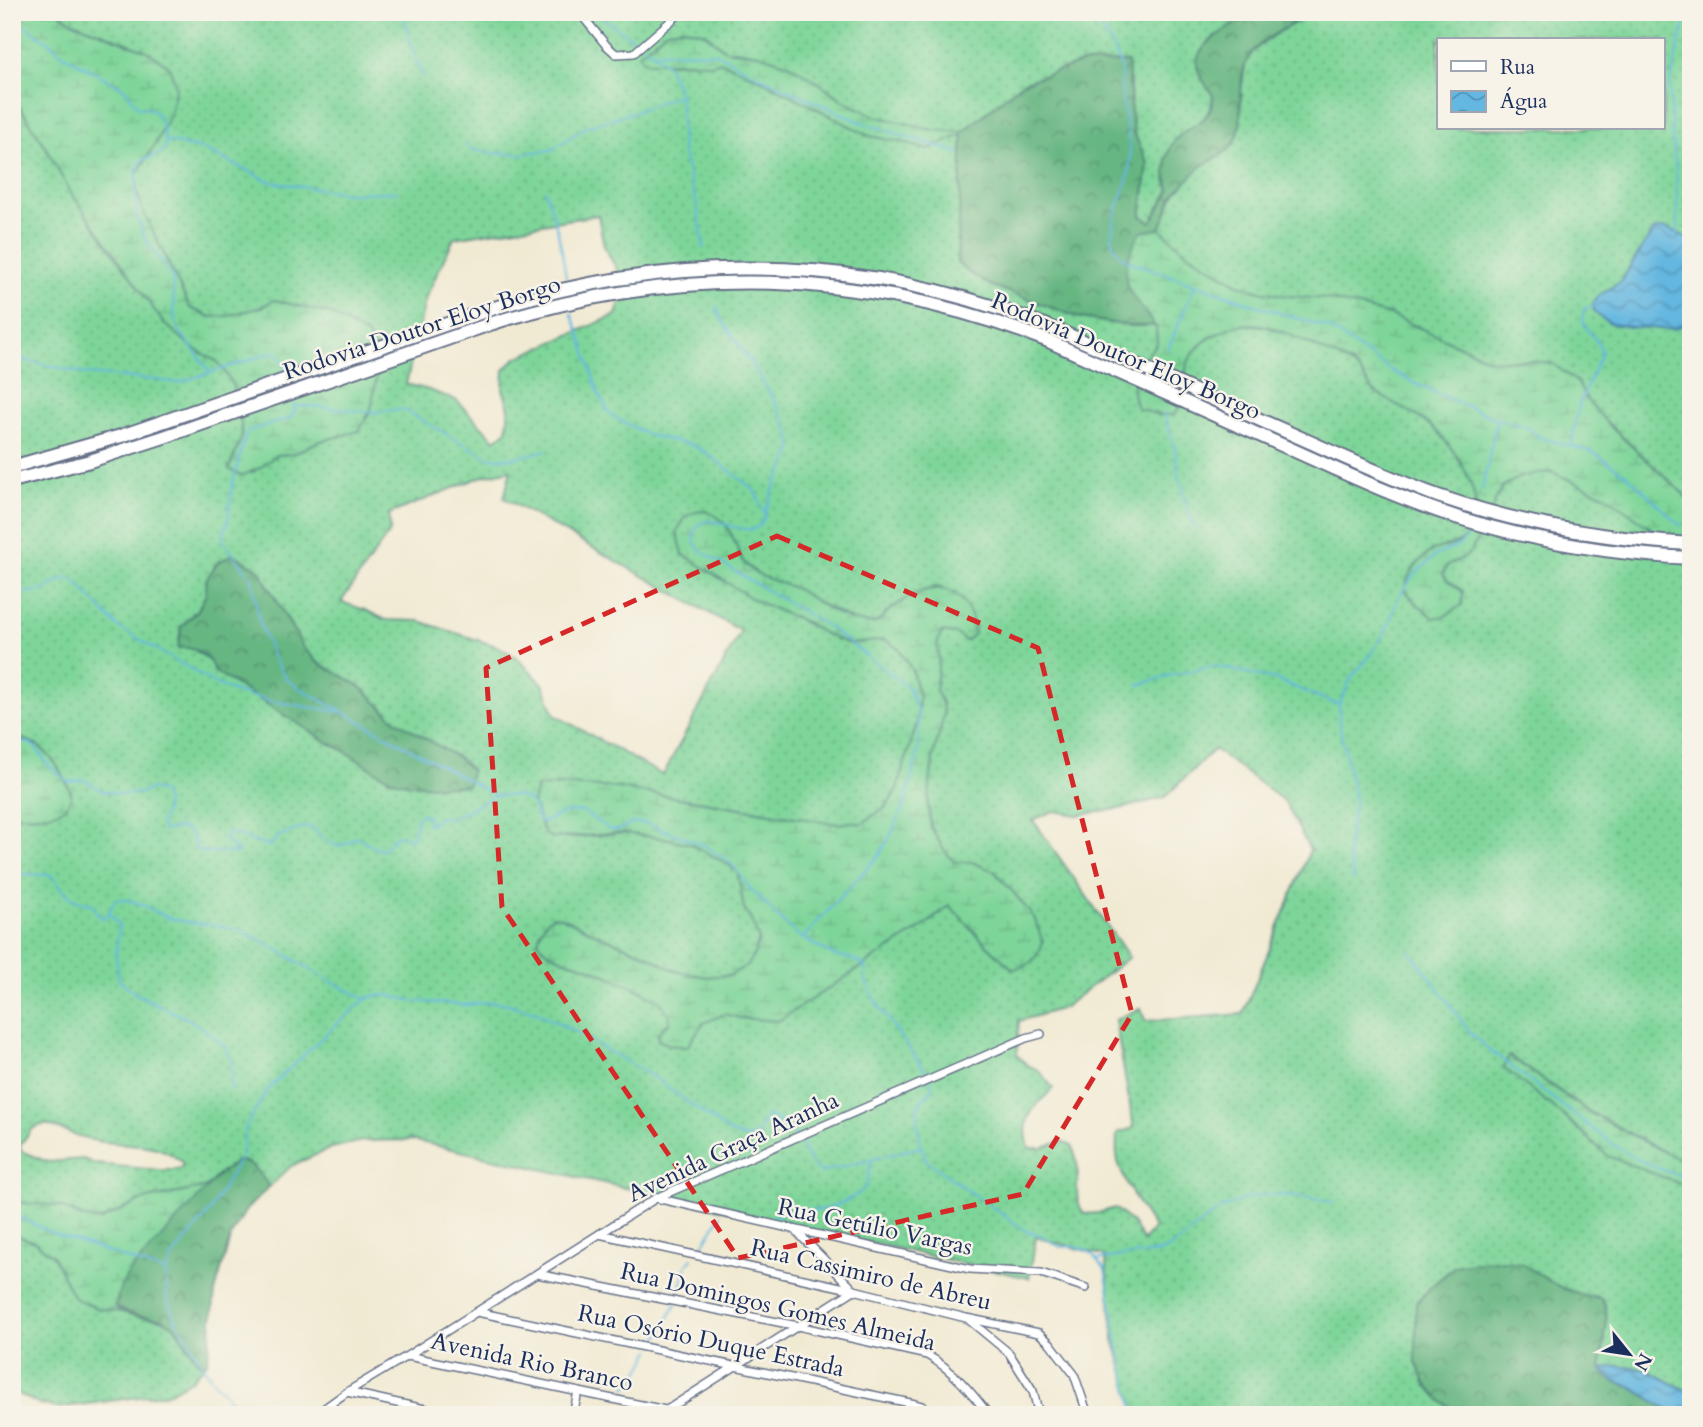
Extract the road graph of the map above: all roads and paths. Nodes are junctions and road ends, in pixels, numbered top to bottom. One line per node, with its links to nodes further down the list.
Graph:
1 (579, 12): 2 (street)
2 (685, 12)
3 (1073, 12): 4 (street)
4 (1124, 12)
5 (12, 467): 7 (highway, Rodovia Doutor Eloy Borgo)
6 (12, 481): 8 (highway, Rodovia Doutor Eloy Borgo)
7 (1691, 544)
8 (1691, 558)
9 (1041, 1034): 10 (street, Avenida Graça Aranha)
10 (656, 1198): 11 (street, Rua Getúlio Vargas); 12 (street, Avenida Graça Aranha)
11 (794, 1229): 14 (street, Rua Getúlio Vargas); 15 (street)
12 (599, 1234): 13 (street, Avenida Graça Aranha); 15 (street, Rua Cassimiro de Abreu)
13 (537, 1274): 16 (street, Avenida Graça Aranha); 18 (street, Rua Domingos Gomes Almeida)
14 (1086, 1288)
15 (854, 1290): 17 (street, Rua Cassimiro de Abreu); 18 (street)
16 (477, 1312): 19 (street, Avenida Graça Aranha); 20 (street, Rua Osório Duque Estrada)
17 (966, 1318): 32 (street); 33 (street, Rua Cassimiro de Abreu)
18 (798, 1326): 20 (street); 31 (street, Rua Domingos Gomes Almeida)
19 (407, 1356): 21 (street, Avenida Graça Aranha); 22 (street, Avenida Rio Branco)
20 (735, 1366): 23 (street, Rua Osório Duque Estrada); 24 (street)
21 (346, 1392): 25 (street, Avenida Graça Aranha); 26 (street)
22 (578, 1392): 24 (street, Avenida Rio Branco); 27 (street)
23 (915, 1404): 29 (street); 30 (street, Rua Osório Duque Estrada)
24 (667, 1410): 28 (street, Avenida Rio Branco)
25 (315, 1415)
26 (452, 1415)
27 (573, 1415)
28 (689, 1415)
29 (913, 1415)
30 (934, 1415)
31 (989, 1415)
32 (1040, 1415)
33 (1088, 1415)

